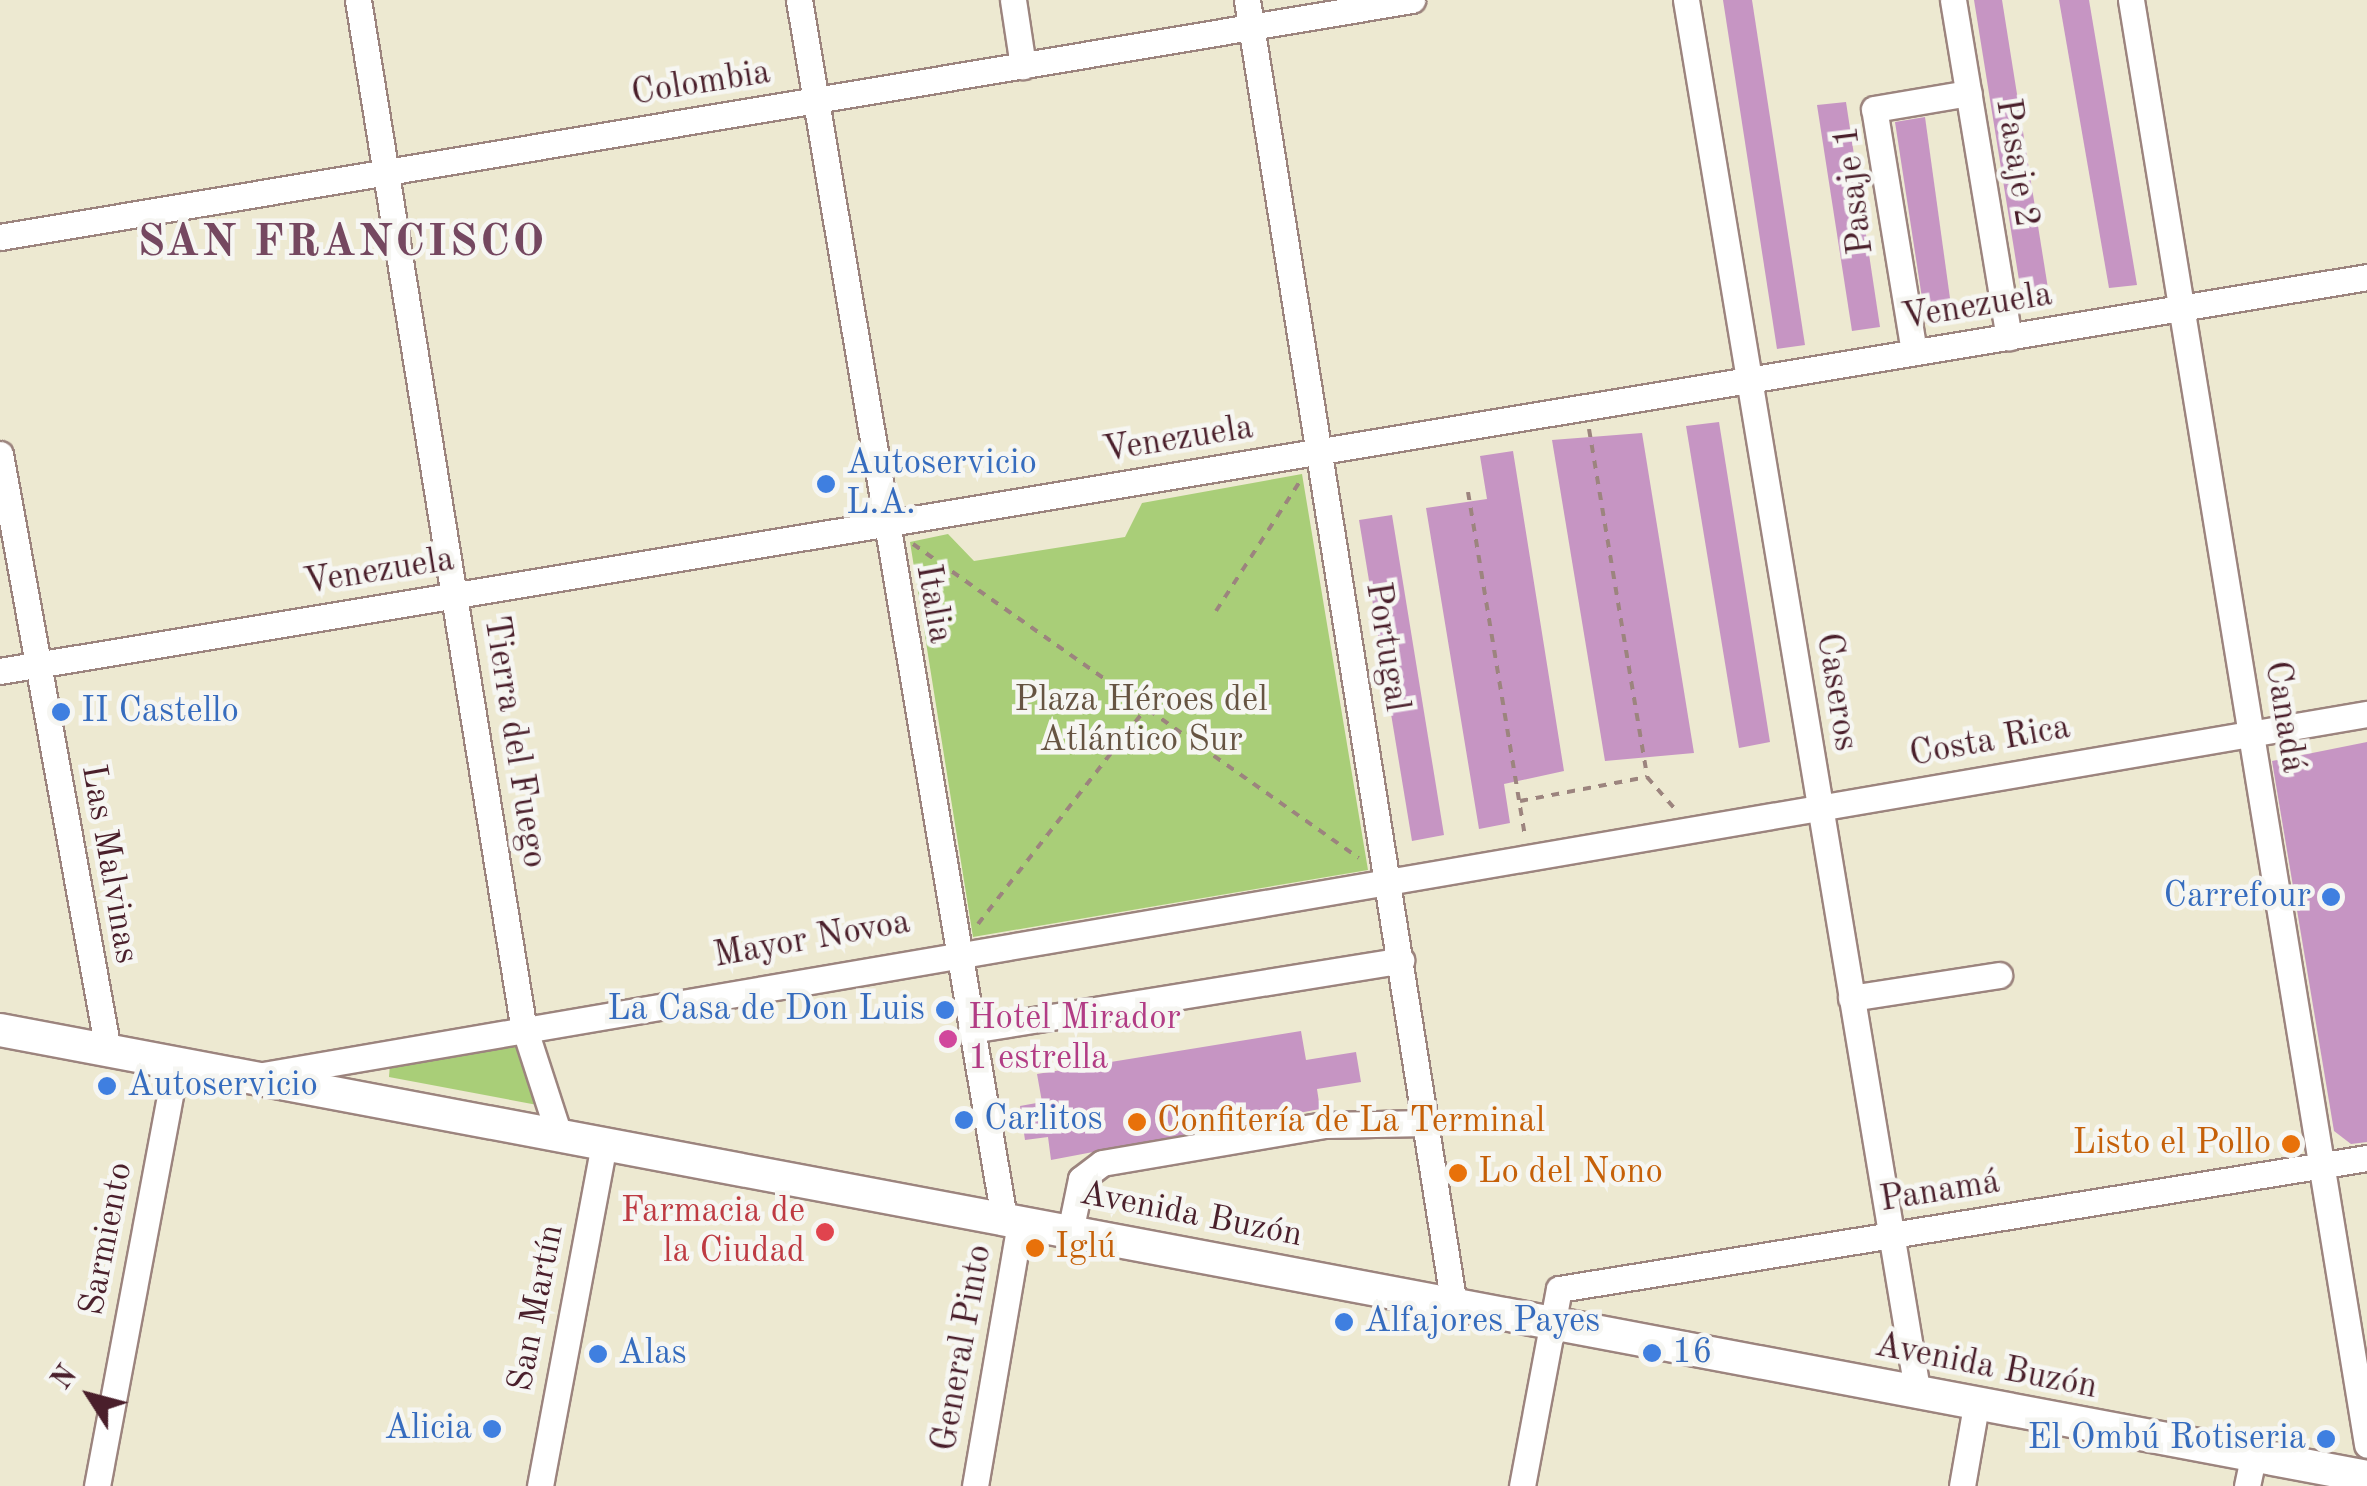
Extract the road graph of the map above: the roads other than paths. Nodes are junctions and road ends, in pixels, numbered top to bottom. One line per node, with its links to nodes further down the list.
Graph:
1 (358, 0): 13 (street, Tierra del Fuego)
2 (799, 0): 12 (street, Italia)
3 (1013, 0): 10 (street)
4 (1247, 0): 9 (street, Portugal)
5 (1686, 0): 19 (street, Caseros)
6 (1953, 0): 11 (street, Pasaje 2)
7 (2131, 0): 16 (street, Canadá)
8 (1402, 1): 9 (street, Colombia)
9 (1252, 27): 10 (street, Colombia); 20 (street, Portugal)
10 (1023, 66): 12 (street, Colombia)
11 (1969, 93): 17 (street, Pasaje 2); 18 (street, Pasaje 1)
12 (814, 101): 13 (street, Colombia); 22 (street, Italia)
13 (387, 172): 14 (street, Colombia); 23 (street, Tierra del Fuego)
14 (0, 238)
15 (2367, 277): 16 (street, Venezuela)
16 (2182, 308): 17 (street, Venezuela); 27 (street, Canadá)
17 (2009, 336): 18 (street, Venezuela)
18 (1914, 352): 19 (street, Venezuela)
19 (1749, 380): 20 (street, Venezuela); 28 (street, Caseros)
20 (1319, 452): 22 (street, Venezuela); 29 (street, Portugal)
21 (0, 454): 24 (street, Las Malvinas)
22 (884, 524): 23 (street, Venezuela); 30 (street, Italia)
23 (456, 595): 24 (street, Venezuela); 34 (street, Tierra del Fuego)
24 (36, 665): 25 (street, Venezuela); 37 (street, Las Malvinas)
25 (0, 671)
26 (2367, 714): 27 (street, Costa Rica)
27 (2252, 734): 28 (street, Costa Rica); 44 (street, Canadá)
28 (1819, 806): 29 (street, Costa Rica); 33 (street, Caseros)
29 (1388, 878): 30 (street, Mayor Novoa); 31 (street, Portugal)
30 (956, 951): 34 (street, Mayor Novoa); 36 (street, Italia)
31 (1401, 960): 36 (street); 40 (street, Portugal)
32 (1999, 975): 33 (street)
33 (1851, 998): 47 (street, Caseros)
34 (523, 1024): 39 (street, Mayor Novoa); 41 (street, Tierra del Fuego)
35 (0, 1030): 37 (main road, Avenida Buzón)
36 (970, 1030): 45 (street, Italia)
37 (108, 1050): 38 (main road, Avenida Buzón)
38 (176, 1063): 39 (main road, Avenida Buzón); 55 (street, Sarmiento)
39 (250, 1078): 41 (main road, Avenida Buzón)
40 (1426, 1123): 46 (street); 48 (street, Portugal)
41 (559, 1135): 42 (main road, Avenida Buzón)
42 (604, 1143): 45 (main road, Avenida Buzón); 56 (street, San Martín)
43 (2367, 1158): 44 (street, Panamá)
44 (2324, 1165): 47 (street, Panamá); 52 (street, Canadá)
45 (1012, 1221): 46 (main road, Avenida Buzón); 57 (street, General Pinto)
46 (1070, 1232): 48 (main road, Avenida Buzón)
47 (1890, 1235): 49 (street, Panamá); 50 (street, Caseros)
48 (1454, 1306): 49 (main road, Avenida Buzón)
49 (1553, 1324): 50 (main road, Avenida Buzón); 58 (street)
50 (1918, 1395): 51 (main road, Avenida Buzón)
51 (1976, 1406): 53 (main road, Avenida Buzón); 59 (street)
52 (2367, 1445)
53 (2250, 1472): 54 (main road, Avenida Buzón)
54 (2367, 1477)
55 (97, 1486)
56 (540, 1486)
57 (974, 1486)
58 (1522, 1486)
59 (1962, 1486)

